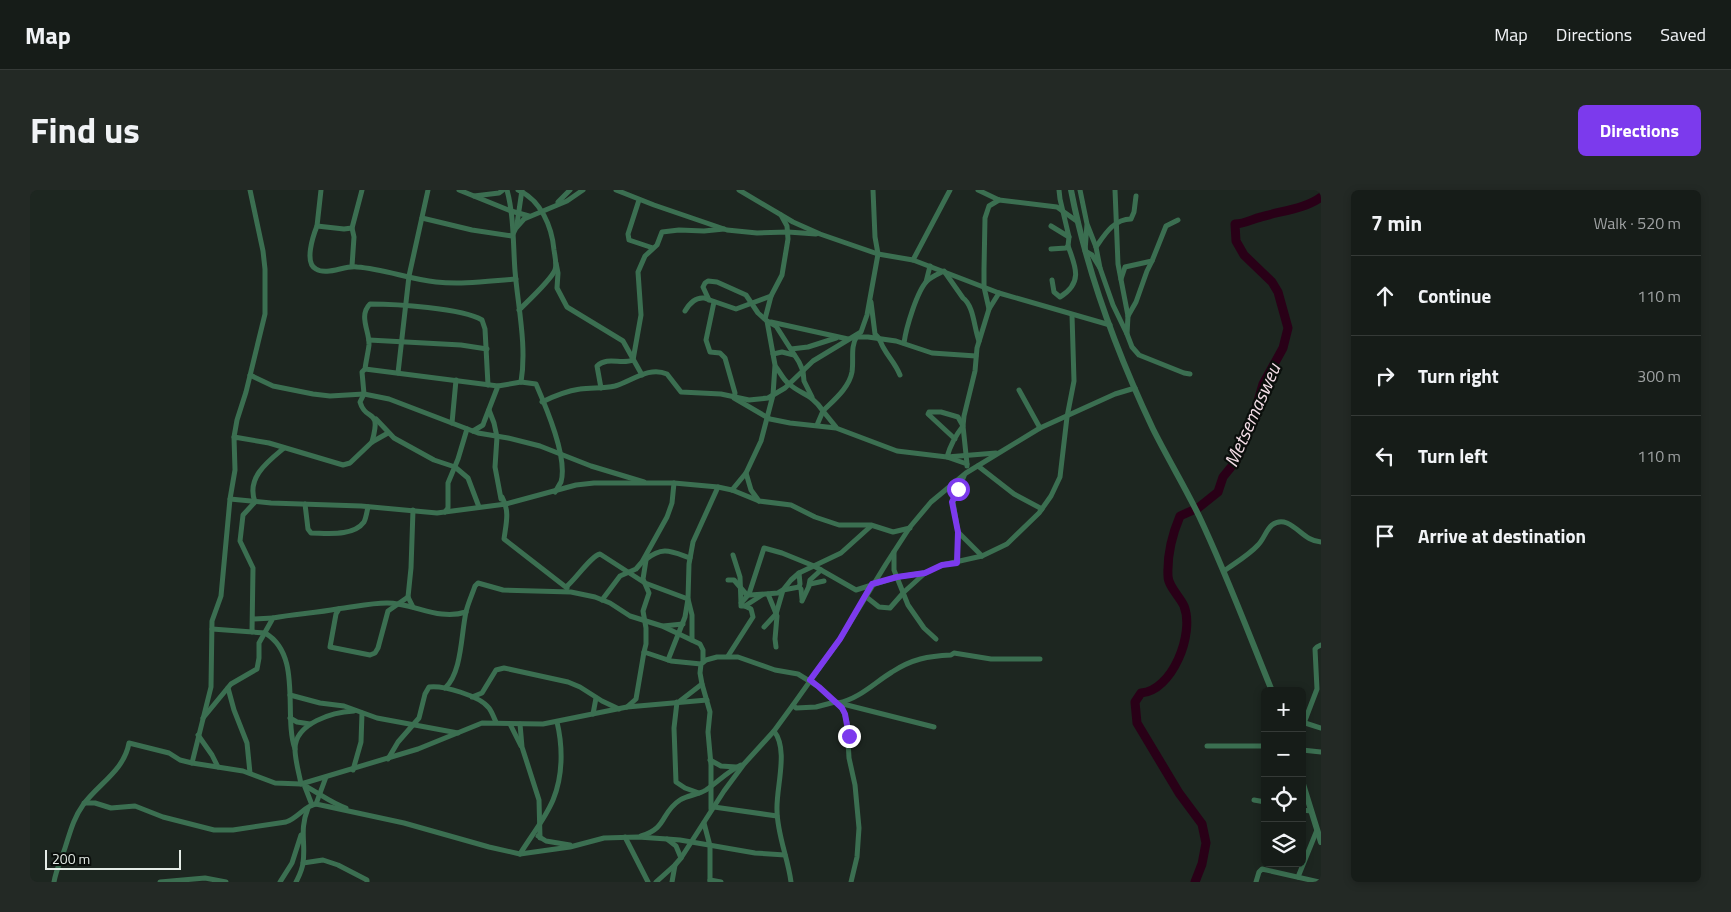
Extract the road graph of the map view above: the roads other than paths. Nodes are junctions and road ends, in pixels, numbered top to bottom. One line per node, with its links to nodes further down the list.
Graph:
1 (250, 190): 97 (street)
2 (321, 190): 35 (street)
3 (362, 190): 37 (street)
4 (428, 190): 30 (street)
5 (459, 190): 19 (street)
6 (505, 190): 19 (street); 25 (street)
7 (520, 190): 26 (street); 27 (street)
8 (570, 190): 23 (street)
9 (583, 190): 23 (street)
10 (616, 190): 21 (street)
11 (738, 190): 28 (street)
12 (873, 190): 49 (street)
13 (951, 190): 50 (street)
14 (978, 190): 22 (street)
15 (1060, 190): 24 (street)
16 (1071, 190): 32 (street)
17 (1114, 190): 33 (street)
18 (1081, 192): 34 (street)
19 (472, 196): 25 (street)
20 (1136, 196): 33 (street)
21 (639, 200): 39 (street); 46 (street)
22 (999, 200): 24 (street); 62 (street)
23 (556, 204): 26 (street)
24 (1062, 209): 32 (street); 43 (street)
25 (511, 211): 27 (street); 42 (street)
26 (542, 212): 29 (street); 52 (street)
27 (520, 214): 29 (street); 38 (street)
28 (781, 215): 40 (street); 41 (street)
29 (530, 216): 38 (street)
30 (422, 218): 42 (street); 57 (street)
31 (1178, 220): 51 (street)
32 (1078, 222): 48 (street)
33 (1116, 223): 45 (street); 60 (street)
34 (1087, 224): 45 (street); 48 (street)
35 (317, 226): 37 (street); 53 (street)
36 (1051, 226): 43 (street)
37 (352, 228): 53 (street)
38 (516, 228): 42 (street)
39 (724, 229): 40 (street); 46 (street)
40 (788, 232): 41 (street); 64 (street)
41 (820, 234): 49 (street)
42 (512, 236): 58 (street)
43 (1069, 237): 44 (street)
44 (1068, 246): 47 (street); 59 (street)
45 (1096, 247): 55 (street)
46 (653, 248): 90 (street)
47 (1051, 249)
48 (1085, 251): 55 (street); 75 (street)
49 (878, 254): 50 (street); 65 (street)
50 (913, 260): 54 (street)
51 (1152, 261): 60 (street); 73 (street)
52 (556, 263): 70 (street); 90 (street)
53 (352, 266): 57 (street)
54 (930, 266): 56 (street); 61 (street)
55 (1100, 268): 76 (street)
56 (944, 271): 61 (street); 62 (street); 82 (street)
57 (409, 276): 58 (street); 68 (street)
58 (516, 279): 70 (street)
59 (1052, 280)
60 (1121, 280): 73 (street)
61 (926, 282): 84 (street)
62 (984, 287): 63 (street); 69 (street)
63 (999, 293): 69 (street); 72 (street)
64 (771, 296): 67 (street); 74 (street)
65 (870, 299): 77 (street); 79 (street)
66 (712, 301): 67 (street); 67 (street); 71 (street); 110 (street)
67 (752, 304): 74 (street)
68 (405, 306): 81 (street); 83 (street); 85 (street)
69 (989, 309): 82 (street)
70 (519, 310): 100 (street)
71 (685, 311)
72 (1072, 315): 75 (street); 115 (street)
73 (1128, 316): 76 (street)
74 (766, 320): 78 (street); 86 (street); 87 (street)
75 (1110, 324): 105 (street)
76 (1127, 334): 96 (street)
77 (857, 336): 79 (street); 80 (street); 113 (street)
78 (841, 337): 80 (street); 86 (street)
79 (880, 338): 84 (street); 98 (street)
80 (848, 339): 93 (street)
81 (368, 340): 83 (street); 92 (street)
82 (979, 341): 89 (street)
83 (402, 342): 85 (street); 94 (street)
84 (904, 343): 89 (street)
85 (487, 349): 102 (street)
86 (791, 349): 88 (street)
87 (773, 354): 88 (street); 91 (street)
88 (795, 356): 93 (street)
89 (976, 356): 119 (street)
90 (634, 360): 95 (street); 104 (street)
91 (775, 365): 101 (street); 108 (street)
92 (365, 369): 94 (street); 107 (street)
93 (803, 371): 101 (street); 109 (street)
94 (398, 372): 99 (street)
95 (642, 374): 104 (street); 110 (street)
96 (1190, 374)
97 (250, 375): 107 (street); 124 (street)
98 (900, 376)
99 (456, 380): 102 (street); 117 (street)
100 (521, 382): 103 (street); 111 (street)
101 (789, 384): 108 (street); 109 (street)
102 (488, 385): 103 (street)
103 (498, 386): 112 (street)
104 (601, 388): 111 (street)
105 (1135, 388): 115 (street); 167 (street)
106 (1019, 390): 121 (street)
107 (364, 394): 116 (street); 117 (street)
108 (774, 395): 110 (street); 114 (street)
109 (812, 397): 113 (street)
110 (734, 398): 114 (street)
111 (542, 402): 129 (street)
112 (489, 410): 122 (street); 125 (street)
113 (823, 411): 118 (street); 120 (street)
114 (767, 417): 118 (street); 137 (street)
115 (1066, 417): 121 (street); 150 (street)
116 (375, 419): 123 (street); 127 (street)
117 (452, 423): 122 (street)
118 (816, 425): 120 (street)
119 (963, 426): 126 (street); 126 (street); 131 (street)
120 (836, 428): 132 (street)
121 (1040, 428): 130 (street)
122 (470, 430): 125 (street); 135 (street)
123 (388, 433): 127 (street); 135 (street)
124 (234, 437): 128 (street); 143 (street)
125 (497, 437): 129 (street); 147 (street)
126 (955, 439): 132 (street)
127 (372, 442): 128 (street)
128 (284, 448): 144 (street)
129 (560, 453): 138 (street); 142 (street)
130 (998, 453): 131 (street); 134 (street)
131 (966, 455): 132 (street); 133 (street)
132 (947, 458): 133 (street)
133 (967, 464): 136 (street)
134 (978, 466): 136 (street); 150 (street)
135 (455, 467): 149 (street); 152 (street)
136 (967, 472): 154 (street); 155 (street)
137 (746, 473): 141 (street); 145 (street)
138 (648, 483): 139 (street); 142 (street)
139 (674, 484): 140 (street); 156 (street)
140 (718, 488): 141 (street); 162 (street)
141 (732, 490): 145 (street)
142 (555, 492): 147 (street)
143 (230, 499): 144 (street); 202 (street)
144 (255, 502): 146 (street); 197 (street)
145 (759, 502): 153 (street)
146 (306, 504): 148 (street); 148 (street)
147 (502, 505): 149 (street); 179 (street)
148 (368, 507): 151 (street)
149 (479, 507): 152 (street)
150 (1042, 509): 161 (street)
151 (414, 510): 152 (street); 187 (street)
152 (444, 513)
153 (871, 525): 154 (street); 165 (street)
154 (910, 527): 159 (street)
155 (958, 532): 161 (street); 164 (street)
156 (657, 537): 158 (street); 163 (street)
157 (1321, 542): 167 (street)
158 (663, 550): 162 (street); 163 (street)
159 (894, 552): 171 (street); 175 (street)
160 (733, 555): 177 (street)
161 (982, 556): 164 (street)
162 (690, 558): 188 (street)
163 (644, 560): 168 (street); 174 (street)
164 (957, 563): 170 (street)
165 (814, 566): 166 (street); 169 (street); 183 (street)
166 (821, 570): 175 (street); 176 (street)
167 (1224, 571): 218 (street)
168 (627, 572): 174 (street); 179 (street); 189 (street)
169 (799, 573): 178 (street); 180 (street)
170 (925, 573): 171 (street); 182 (street)
171 (897, 577): 175 (street); 182 (street)
172 (728, 580): 177 (street)
173 (824, 581): 176 (street)
174 (645, 583): 188 (street); 198 (street)
175 (872, 584): 186 (street)
176 (808, 585): 178 (street)
177 (740, 587): 183 (street); 191 (street)
178 (799, 587): 180 (street)
179 (566, 588): 181 (street)
180 (783, 590): 184 (street); 195 (street)
181 (571, 592): 189 (street); 194 (street)
182 (904, 592): 186 (street); 206 (street)
183 (749, 594): 185 (street); 191 (street)
184 (768, 594): 185 (street); 195 (street)
185 (762, 595): 191 (street)
186 (865, 596): 215 (street)
187 (408, 597): 190 (street); 192 (street)
188 (688, 599): 199 (street); 207 (street)
189 (602, 600): 198 (street)
190 (399, 604): 192 (street); 193 (street); 193 (street)
191 (743, 604): 211 (street)
192 (413, 607): 194 (street)
193 (340, 609): 196 (street)
194 (466, 612): 216 (street)
195 (776, 614): 201 (street); 209 (street)
196 (273, 618): 197 (street); 204 (street)
197 (253, 619): 203 (street)
198 (645, 620): 200 (street); 210 (street)
199 (683, 624): 200 (street); 205 (street)
200 (662, 626): 205 (street)
201 (764, 627)
202 (212, 629): 203 (street); 239 (street)
203 (252, 632): 204 (street)
204 (265, 633): 219 (street); 223 (street)
205 (679, 634): 207 (street); 213 (street)
206 (936, 639)
207 (692, 640): 214 (street)
208 (1321, 645): 236 (street)
209 (776, 647)
210 (644, 652): 213 (street); 231 (street)
211 (728, 656): 214 (street); 215 (street)
212 (1040, 659): 229 (street)
213 (668, 660): 214 (street)
214 (702, 663): 217 (street)
215 (810, 680): 229 (street); 230 (street)
216 (452, 682): 220 (street); 221 (street)
217 (702, 684): 226 (street); 228 (street)
218 (1270, 687)
219 (228, 688): 239 (street); 268 (street)
220 (445, 688): 221 (street); 238 (street)
221 (458, 691): 224 (street)
222 (482, 693): 224 (street); 225 (street); 227 (street)
223 (290, 695): 233 (street); 237 (street)
224 (472, 697): 227 (street)
225 (596, 698): 232 (street); 235 (street)
226 (707, 700): 228 (street); 260 (street)
227 (483, 702): 240 (street)
228 (678, 702): 231 (street); 273 (street)
229 (836, 703): 230 (street); 248 (street); 315 (street)
230 (793, 705): 250 (street)
231 (627, 707): 232 (street)
232 (620, 709): 235 (street)
233 (355, 711): 234 (street); 243 (street)
234 (362, 712): 246 (street); 267 (street)
235 (593, 714): 241 (street)
236 (1306, 715)
237 (290, 718): 243 (street); 256 (street)
238 (418, 718): 246 (street); 247 (street)
239 (201, 720): 252 (street)
240 (496, 722): 244 (street); 251 (street)
241 (557, 722): 245 (street); 285 (street)
242 (1306, 723): 249 (street)
243 (311, 724): 256 (street)
244 (510, 724): 245 (street); 255 (street)
245 (520, 724): 255 (street)
246 (413, 725): 247 (street); 259 (street)
247 (422, 726): 251 (street)
248 (934, 727)
249 (1321, 728)
250 (774, 731): 262 (street); 283 (street)
251 (458, 733): 259 (street)
252 (198, 735): 261 (street); 264 (street)
253 (1207, 746): 254 (street)
254 (1261, 746)
255 (522, 747): 285 (street)
256 (295, 749): 270 (street)
257 (1306, 750): 258 (street)
258 (1321, 752)
259 (388, 759): 267 (street)
260 (710, 760): 263 (street); 266 (street)
261 (192, 764): 264 (street); 277 (street)
262 (744, 764): 265 (street); 279 (street)
263 (721, 766): 265 (street); 266 (street)
264 (218, 767): 268 (street)
265 (736, 767): 271 (street)
266 (711, 768): 271 (street)
267 (353, 770): 269 (street)
268 (250, 773): 270 (street)
269 (326, 777): 270 (street); 272 (street)
270 (303, 785): 272 (street); 278 (street)
271 (712, 785): 273 (street); 279 (street)
272 (320, 793): 278 (street); 282 (street)
273 (699, 793): 289 (street)
274 (1306, 794): 281 (street)
275 (1254, 800): 276 (street)
276 (1261, 801)
277 (84, 803): 278 (street); 305 (street)
278 (312, 805): 282 (street); 287 (street)
279 (713, 808): 283 (street); 284 (street)
280 (1306, 810): 281 (street)
281 (1311, 811): 286 (street)
282 (360, 814): 297 (street)
283 (777, 816): 298 (street)
284 (704, 822): 293 (street); 296 (street)
285 (540, 823): 288 (street); 291 (street)
286 (1317, 830): 294 (street); 302 (street)
287 (302, 832): 300 (street); 308 (street)
288 (533, 833): 291 (street); 297 (street)
289 (638, 836): 290 (street); 292 (street)
290 (625, 837): 295 (street); 310 (street)
291 (540, 838): 295 (street)
292 (667, 839): 293 (street); 299 (street)
293 (693, 842): 296 (street); 299 (street)
294 (1321, 842)
295 (575, 846): 297 (street)
296 (710, 846): 298 (street); 304 (street)
297 (520, 854)
298 (785, 855): 314 (street)
299 (681, 858): 301 (street)
300 (303, 863): 303 (street); 309 (street)
301 (675, 866): 311 (street); 312 (street)
302 (1298, 877): 316 (street); 317 (street)
303 (296, 881)
304 (710, 881): 313 (street)
305 (54, 882)
306 (160, 882): 307 (street)
307 (226, 882)
308 (280, 882)
309 (367, 882)
310 (648, 882)
311 (656, 882)
312 (672, 882)
313 (722, 882)
314 (791, 882)
315 (851, 882)
316 (1256, 882)
317 (1319, 882)

